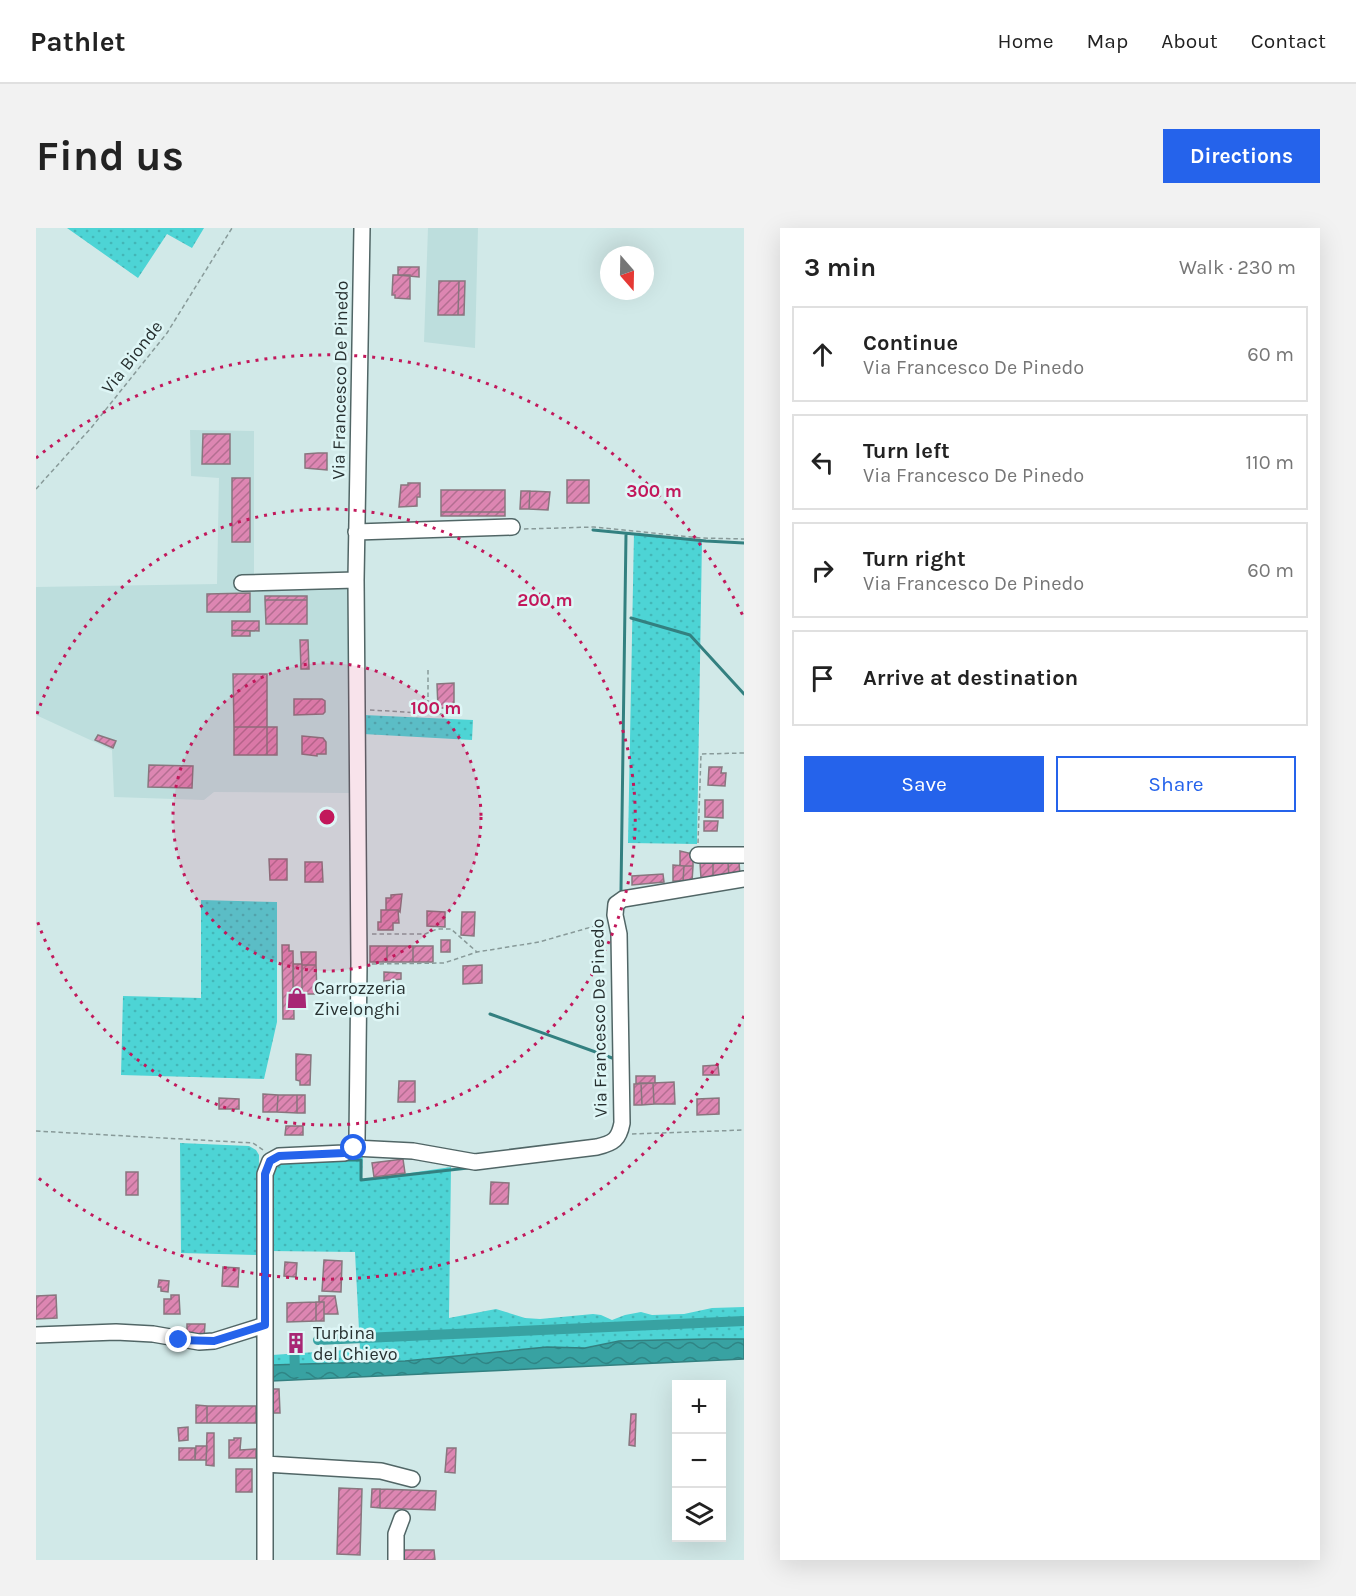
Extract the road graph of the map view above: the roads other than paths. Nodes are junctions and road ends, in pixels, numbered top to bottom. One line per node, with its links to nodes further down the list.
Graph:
1 (362, 228): 3 (street, Via Francesco De Pinedo)
2 (512, 527): 3 (street)
3 (356, 532): 4 (street, Via Francesco De Pinedo)
4 (356, 580): 5 (street); 9 (street, Via Francesco De Pinedo)
5 (242, 583)
6 (698, 855): 7 (street)
7 (744, 855)
8 (744, 879): 9 (street, Via Francesco De Pinedo)
9 (354, 1148): 10 (street, Via Francesco De Pinedo)
10 (265, 1325): 11 (street); 12 (street)
11 (36, 1335)
12 (265, 1464): 13 (street); 15 (street)
13 (412, 1479)
14 (402, 1518): 16 (street)
15 (265, 1560)
16 (396, 1560)

